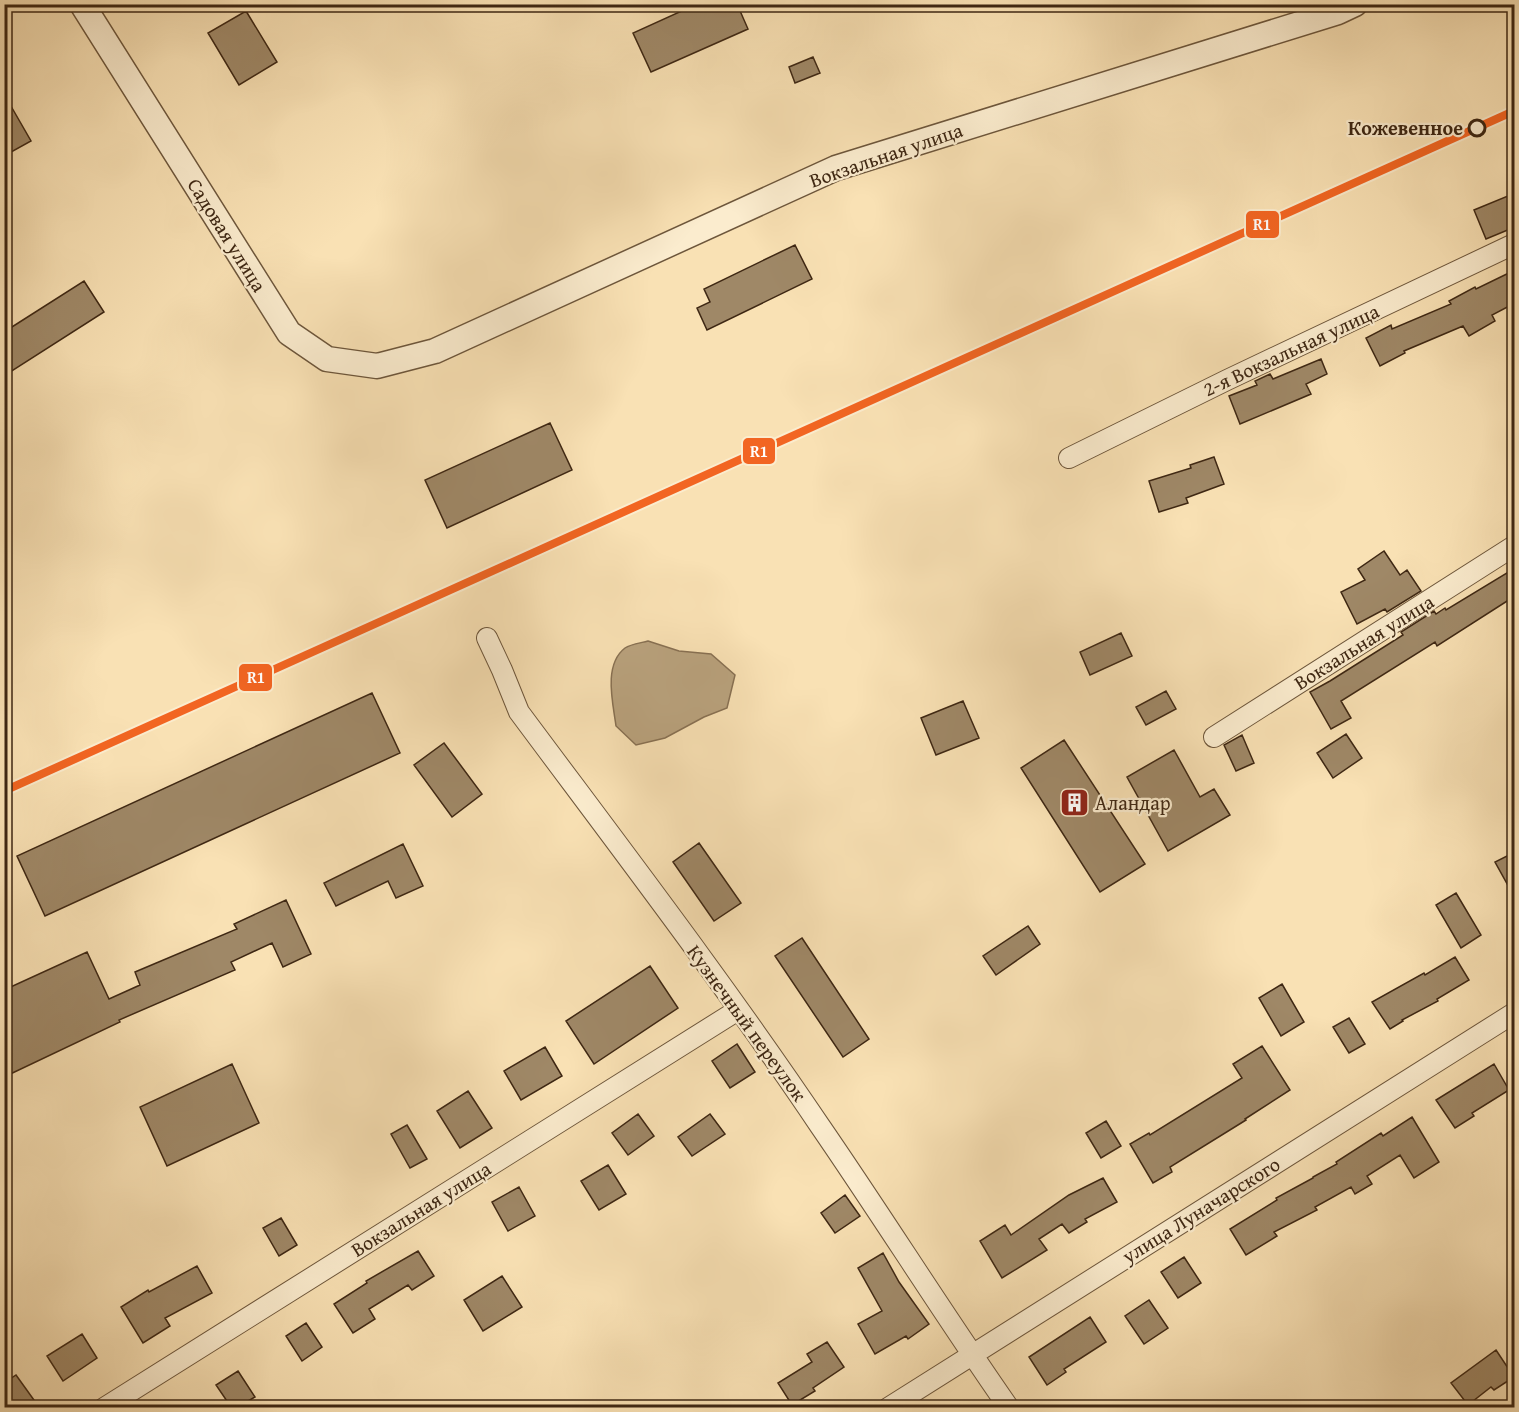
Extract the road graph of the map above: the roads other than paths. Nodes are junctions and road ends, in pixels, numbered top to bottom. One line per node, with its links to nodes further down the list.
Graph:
1 (82, 4): 4 (street, Садовая улица)
2 (1355, 4): 4 (street, Вокзальная улица)
3 (1515, 244): 5 (street, 2-я Вокзальная улица)
4 (435, 351)
5 (1069, 458)
6 (1515, 546): 8 (street, Вокзальная улица)
7 (487, 638): 9 (street, Кузнечный переулок)
8 (1214, 737)
9 (738, 1010): 11 (street, Кузнечный переулок); 12 (street, Вокзальная улица)
10 (1515, 1013): 11 (street, улица Луначарского)
11 (972, 1354): 13 (street, улица Луначарского); 14 (street, Кузнечный переулок)
12 (104, 1407)
13 (888, 1407)
14 (1010, 1407)

